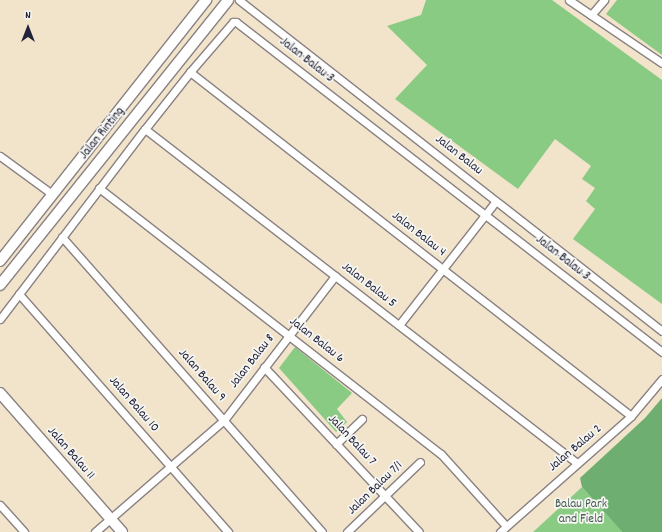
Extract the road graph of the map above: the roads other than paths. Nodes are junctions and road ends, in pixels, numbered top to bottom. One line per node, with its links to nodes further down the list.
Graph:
1 (206, 0): 12 (main road, Jalan Rinting)
2 (228, 0): 19 (main road, Jalan Rinting)
3 (239, 0): 13 (street, Jalan Balau)
4 (570, 0): 6 (street)
5 (604, 0): 6 (street)
6 (592, 15): 7 (street)
7 (662, 63)
8 (190, 72): 9 (street, Jalan Balau 3); 14 (street, Jalan Balau 3); 17 (street, Jalan Balau 4)
9 (145, 129): 11 (street, Jalan Balau 3); 18 (street, Jalan Balau 5)
10 (0, 156): 12 (street)
11 (99, 188): 15 (street, Jalan Balau 3); 24 (street, Jalan Balau 6)
12 (52, 194): 16 (main road, Jalan Rinting)
13 (496, 201): 14 (street); 23 (street, Jalan Balau)
14 (485, 215): 17 (street); 25 (street, Jalan Balau 3)
15 (62, 237): 20 (street, Jalan Balau 3); 31 (street, Jalan Balau 9)
16 (0, 261)
17 (443, 269): 22 (street); 29 (street, Jalan Balau 4)
18 (335, 276): 22 (street, Jalan Balau 5); 24 (street, Jalan Balau 8)
19 (0, 285)
20 (19, 294): 21 (street, Jalan Balau 3); 35 (street, Jalan Balau 10)
21 (0, 319)
22 (399, 325): 34 (street, Jalan Balau 5)
23 (662, 331)
24 (289, 335): 26 (street, Jalan Balau 8); 39 (street, Jalan Balau 6)
25 (662, 352)
26 (264, 367): 31 (street, Jalan Balau 8); 32 (street, Jalan Balau 7)
27 (662, 379): 29 (street, Jalan Balau 2)
28 (0, 394): 38 (main road, Jalan Balau 11)
29 (631, 416): 34 (street, Jalan Balau 2)
30 (362, 419): 32 (street)
31 (224, 420): 35 (street, Jalan Balau 8); 44 (street, Jalan Balau 9)
32 (336, 444): 36 (street, Jalan Balau 7)
33 (420, 462): 36 (street, Jalan Balau 7/1)
34 (577, 463): 39 (street, Jalan Balau 2)
35 (170, 466): 38 (street, Jalan Balau 8); 43 (street, Jalan Balau 10)
36 (385, 496): 45 (street, Jalan Balau 7/1); 46 (street, Jalan Balau 7)
37 (0, 505): 40 (street)
38 (109, 518): 41 (street, Jalan Balau 8); 42 (main road, Jalan Balau 11)
39 (506, 526): 47 (street, Jalan Balau 2)
40 (24, 532)
41 (95, 532)
42 (122, 532)
43 (228, 532)
44 (322, 532)
45 (347, 532)
46 (419, 532)
47 (500, 532)

